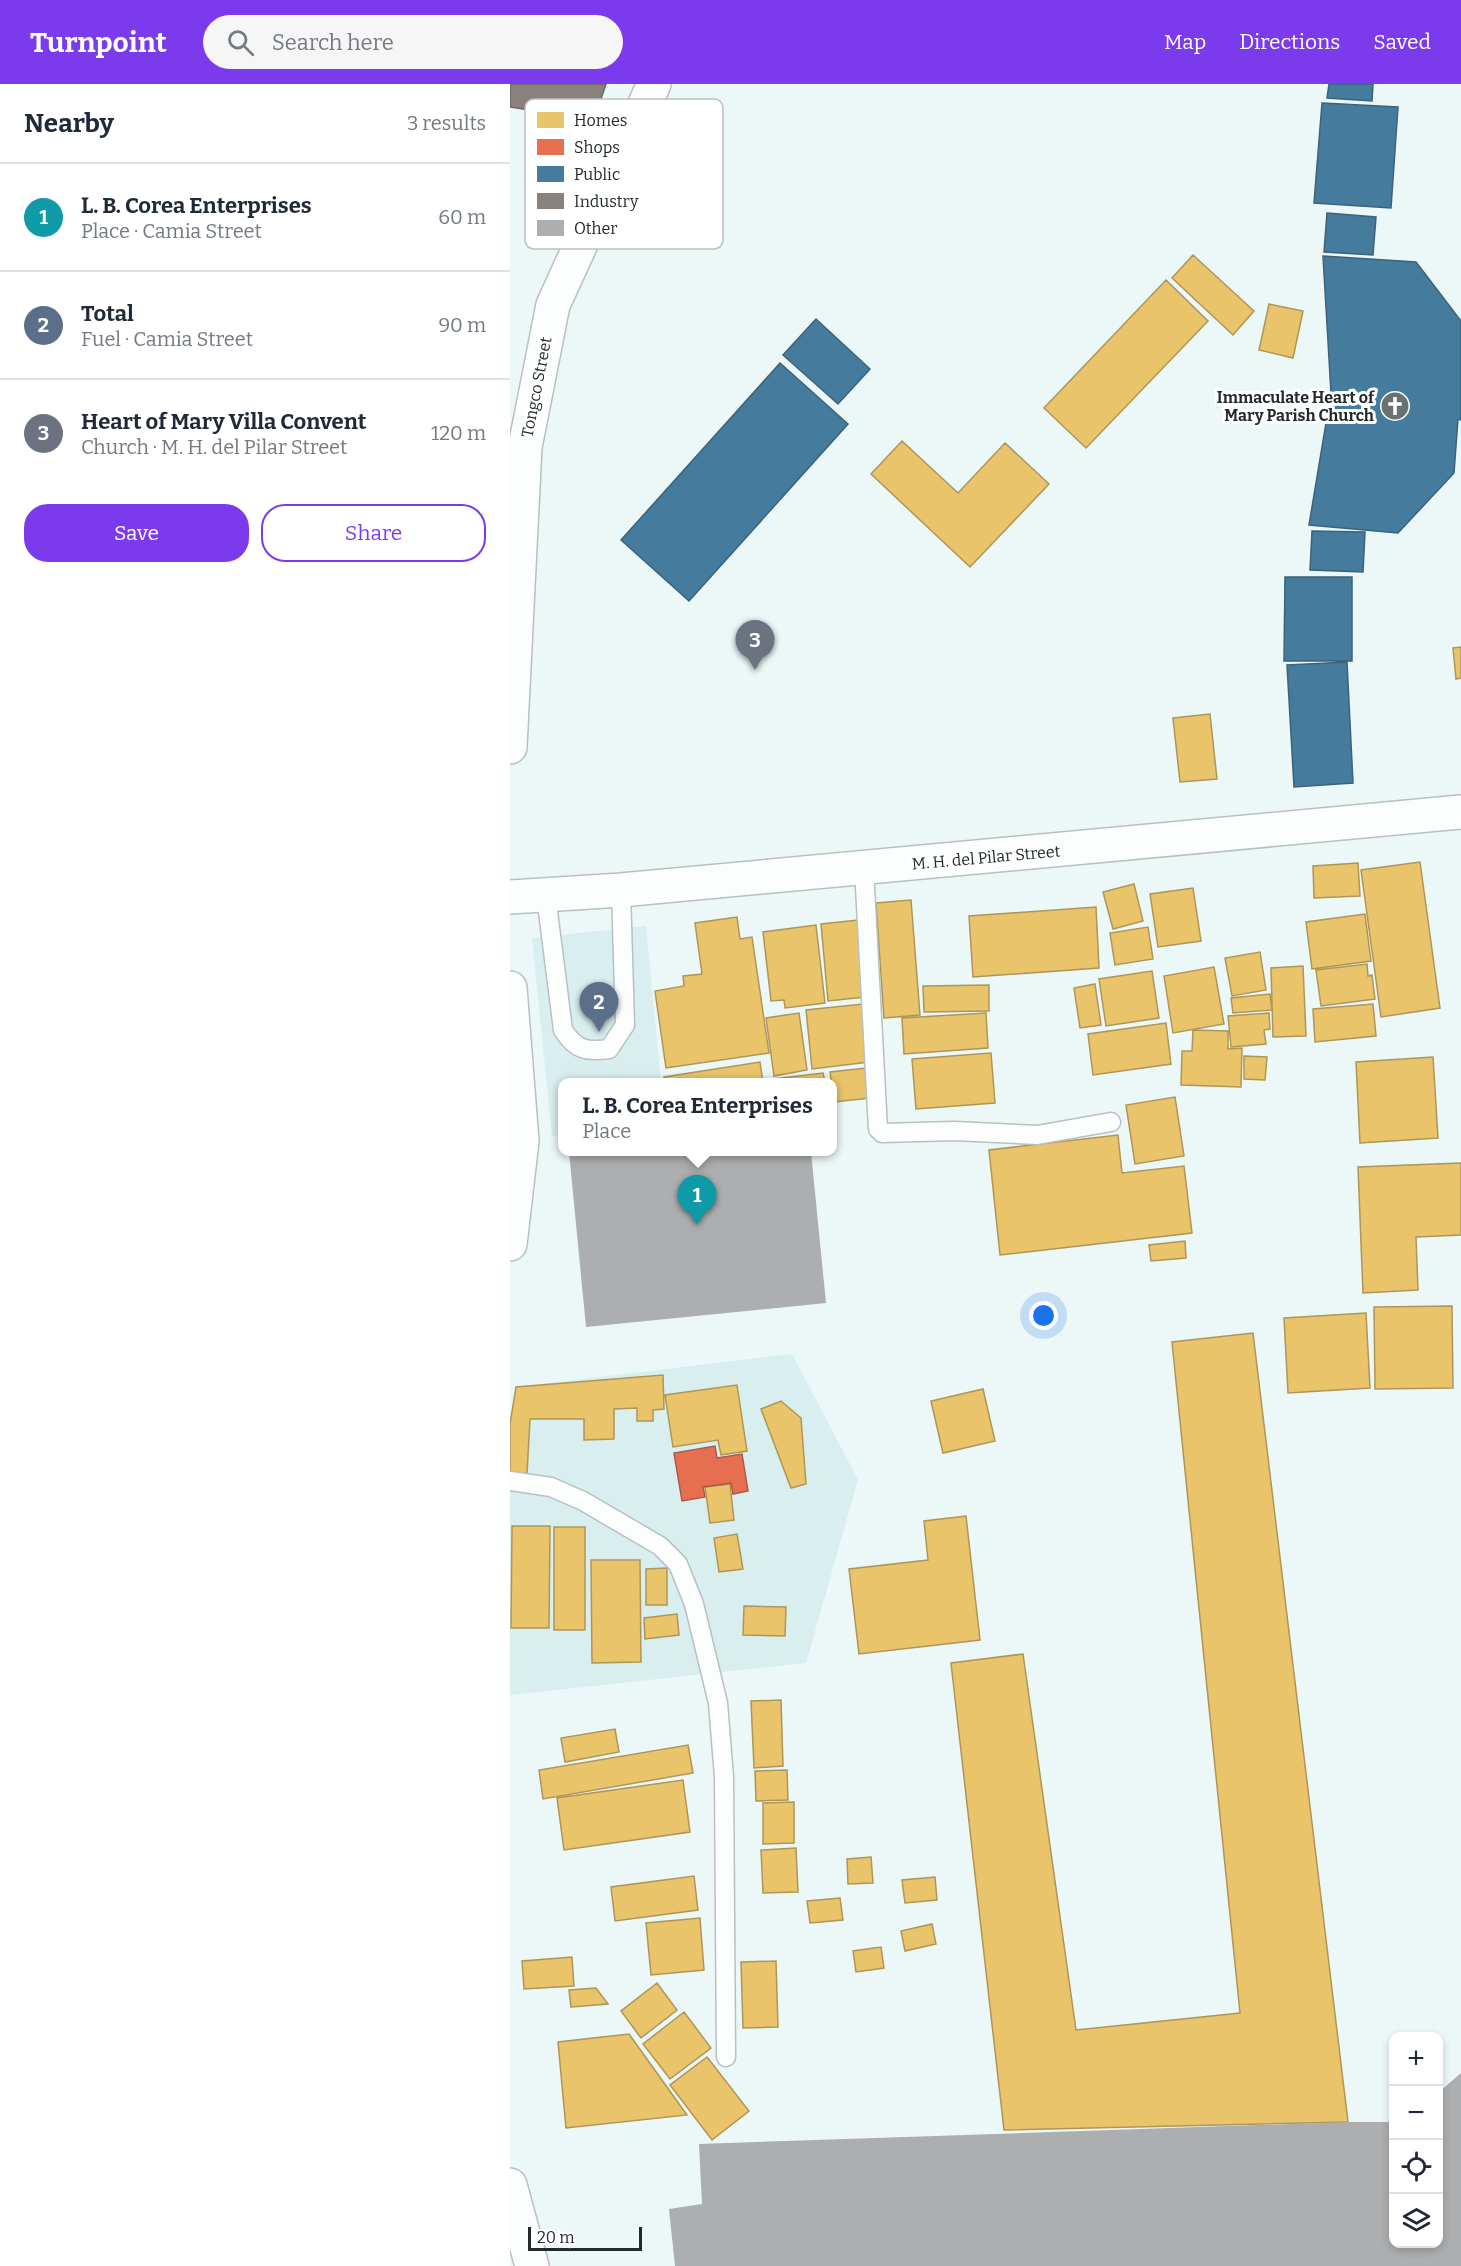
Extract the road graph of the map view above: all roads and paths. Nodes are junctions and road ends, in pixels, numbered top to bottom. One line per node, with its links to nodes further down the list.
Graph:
1 (654, 84): 2 (street, Tongco Street)
2 (647, 99)
3 (579, 249): 4 (street, Tongco Street)
4 (517, 445): 5 (street, Tongco Street)
5 (510, 747)
6 (1461, 812): 7 (street, M. H. del Pilar Street)
7 (864, 868): 8 (street, M. H. del Pilar Street); 12 (lane)
8 (621, 890): 9 (street, M. H. del Pilar Street); 9 (lane)
9 (546, 896): 10 (street, M. H. del Pilar Street)
10 (510, 897)
11 (510, 988): 13 (street)
12 (1111, 1122)
13 (510, 1244)
14 (510, 1481): 15 (lane)
15 (726, 2056)
16 (510, 2185): 17 (street)
17 (532, 2266)

